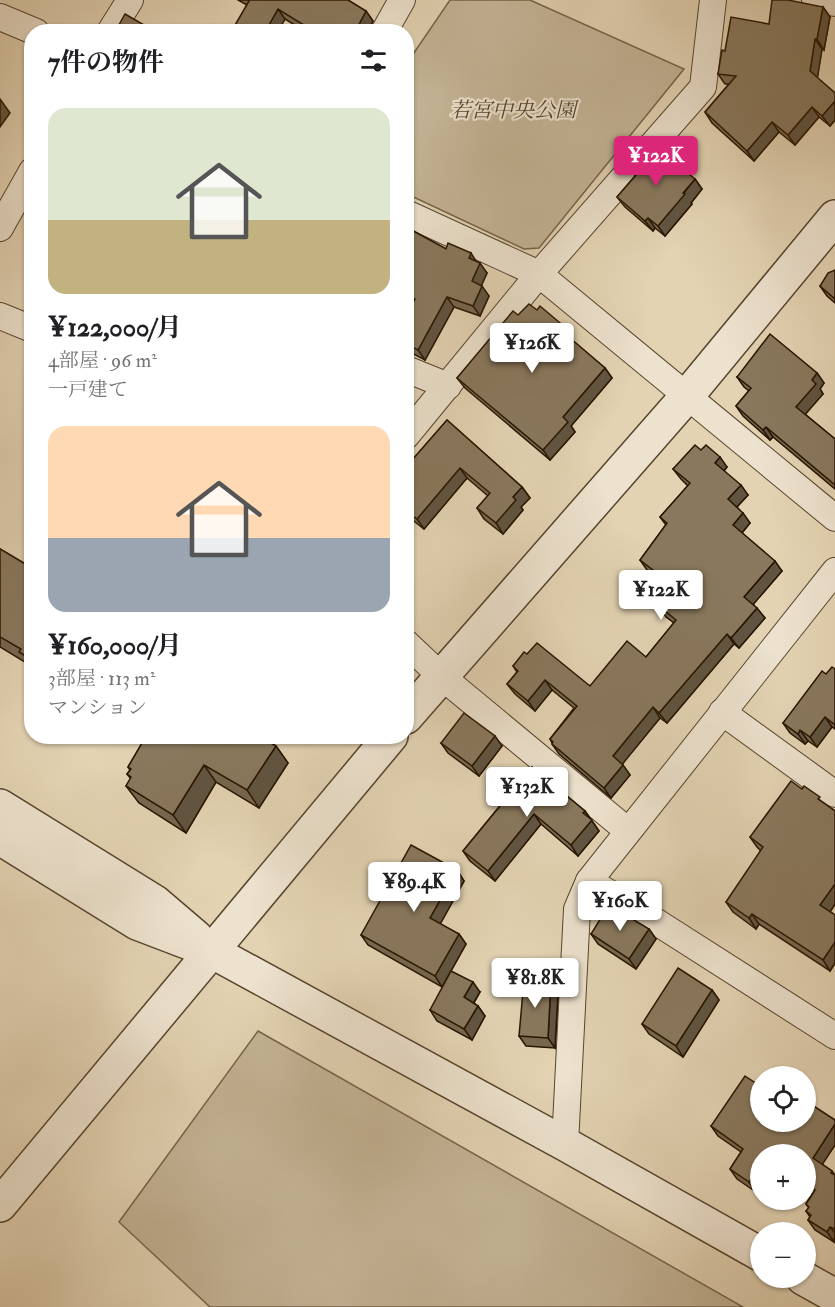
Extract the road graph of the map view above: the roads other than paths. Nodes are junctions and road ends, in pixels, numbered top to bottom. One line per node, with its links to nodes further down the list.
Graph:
1 (130, 0): 7 (street)
2 (713, 0): 14 (street)
3 (815, 0): 5 (street)
4 (393, 3): 8 (street)
5 (835, 3)
6 (0, 17): 9 (street)
7 (115, 24)
8 (386, 24)
9 (24, 27)
10 (22, 209): 13 (street)
11 (414, 217): 14 (street)
12 (835, 217): 19 (street)
13 (0, 228)
14 (539, 274): 18 (street); 19 (street)
15 (0, 316): 16 (street)
16 (24, 326)
17 (414, 372): 18 (street)
18 (447, 386): 20 (street)
19 (687, 396): 21 (street); 24 (street)
20 (414, 426)
21 (835, 518)
22 (835, 571): 26 (street)
23 (414, 651): 24 (street)
24 (441, 676): 25 (street); 30 (street)
25 (414, 708)
26 (722, 712): 28 (street); 30 (street)
27 (384, 744): 33 (street)
28 (835, 794)
29 (0, 806): 33 (street)
30 (628, 831): 32 (street)
31 (0, 838): 33 (street)
32 (590, 881): 34 (street); 35 (street)
33 (213, 952): 35 (street); 36 (street)
34 (835, 1036)
35 (565, 1144): 37 (street)
36 (0, 1205)
37 (750, 1248)
38 (816, 1286): 39 (street)
39 (835, 1296)

